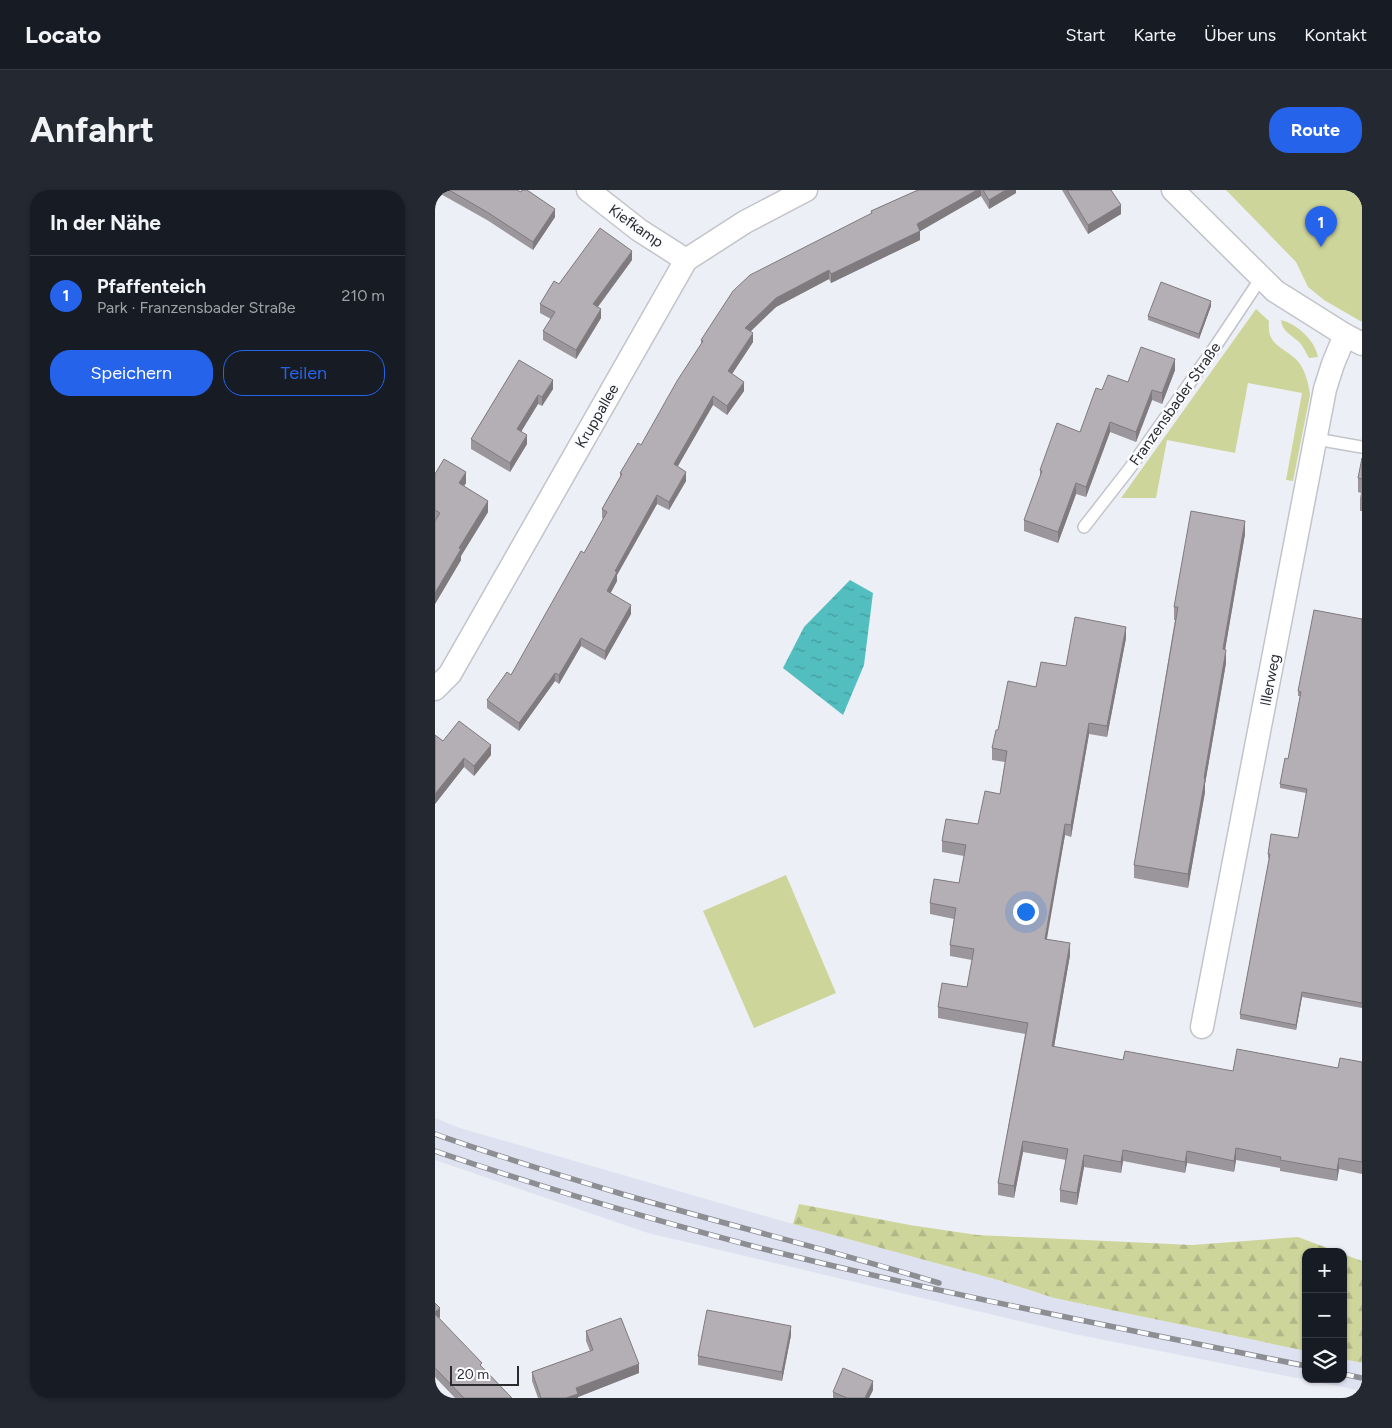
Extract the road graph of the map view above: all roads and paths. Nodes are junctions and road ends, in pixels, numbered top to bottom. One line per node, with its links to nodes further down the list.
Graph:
1 (588, 190): 4 (street, Kiefkamp)
2 (806, 190): 4 (street, Kruppallee)
3 (1173, 190): 5 (street)
4 (686, 260): 10 (street, Kruppallee)
5 (1261, 278): 6 (street); 9 (lane, Franzensbader Straße)
6 (1354, 339): 7 (street, Illerweg)
7 (1316, 439): 8 (lane); 11 (street, Illerweg)
8 (1362, 447)
9 (1083, 527)
10 (435, 689)
11 (1202, 1027)

